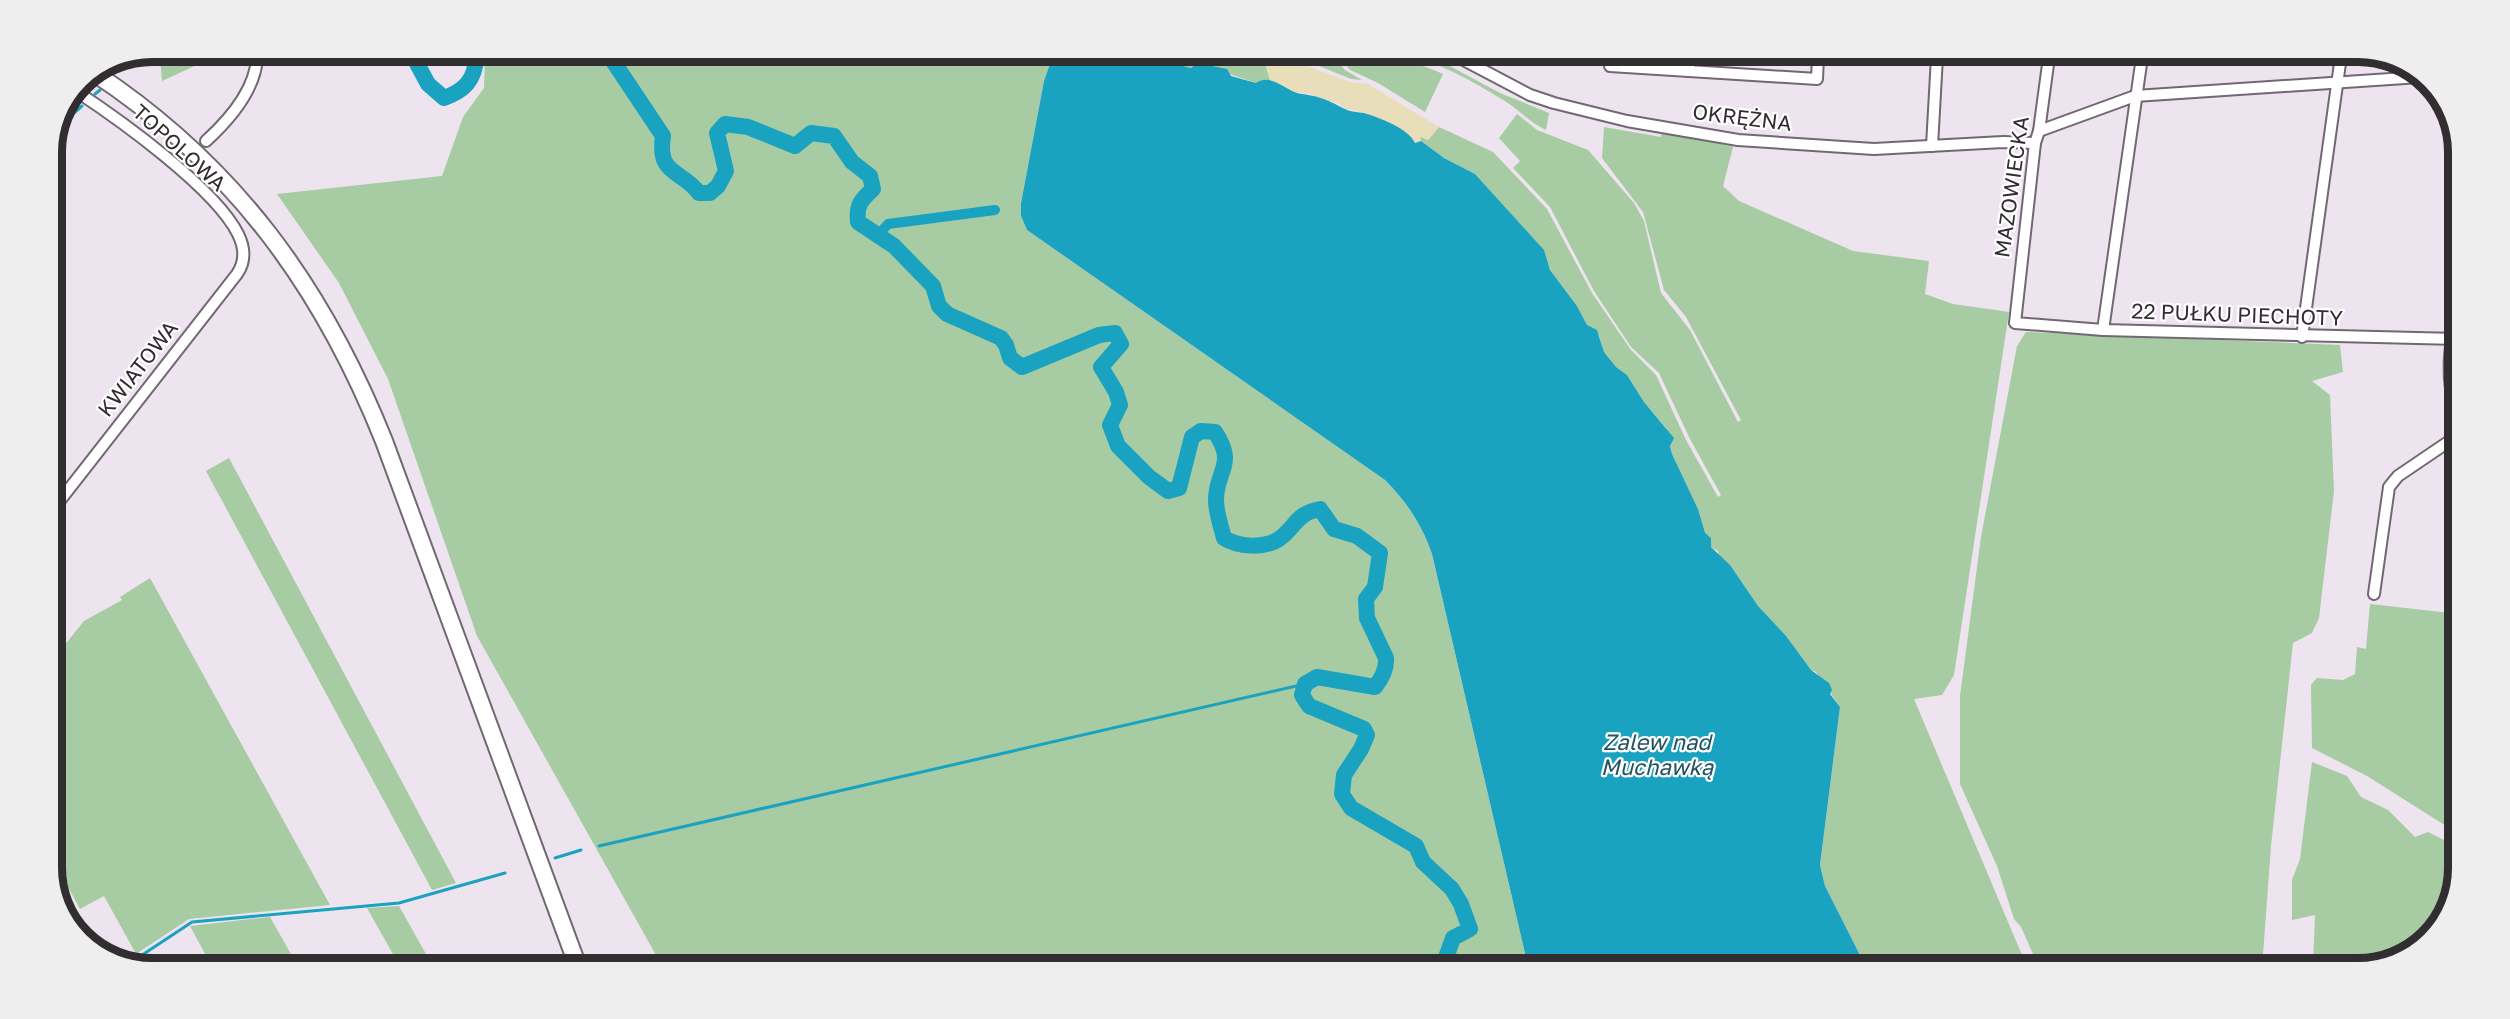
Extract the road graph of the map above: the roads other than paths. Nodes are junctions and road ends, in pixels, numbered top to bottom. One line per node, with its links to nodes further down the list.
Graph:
1 (257, 62): 17 (street)
2 (1468, 62): 19 (street, OKRĘŻNA)
3 (1690, 62): 10 (street)
4 (1818, 62): 10 (street)
5 (1937, 62): 19 (street)
6 (2048, 62): 16 (street, MAZOWIECKA)
7 (2141, 62): 15 (street)
8 (2340, 62): 13 (street)
9 (1610, 66): 10 (street)
10 (1689, 71)
11 (101, 77): 28 (main road)
12 (2410, 78): 13 (street)
13 (2337, 84): 15 (street); 23 (street)
14 (82, 95): 20 (street, TOPOLOWA)
15 (2135, 96): 16 (street); 22 (street)
16 (2039, 131): 18 (street, MAZOWIECKA)
17 (206, 141)
18 (2035, 143): 19 (street, OKRĘŻNA); 21 (street, MAZOWIECKA)
19 (1932, 146)
20 (243, 246): 26 (street, KWIATOWA)
21 (2015, 323): 22 (street, 22 PUŁKU PIECHOTY)
22 (2103, 330): 23 (street, 22 PUŁKU PIECHOTY)
23 (2302, 337): 24 (street, 22 PUŁKU PIECHOTY)
24 (2448, 339)
25 (2448, 442): 27 (street)
26 (62, 498)
27 (2374, 594)
28 (575, 958)

